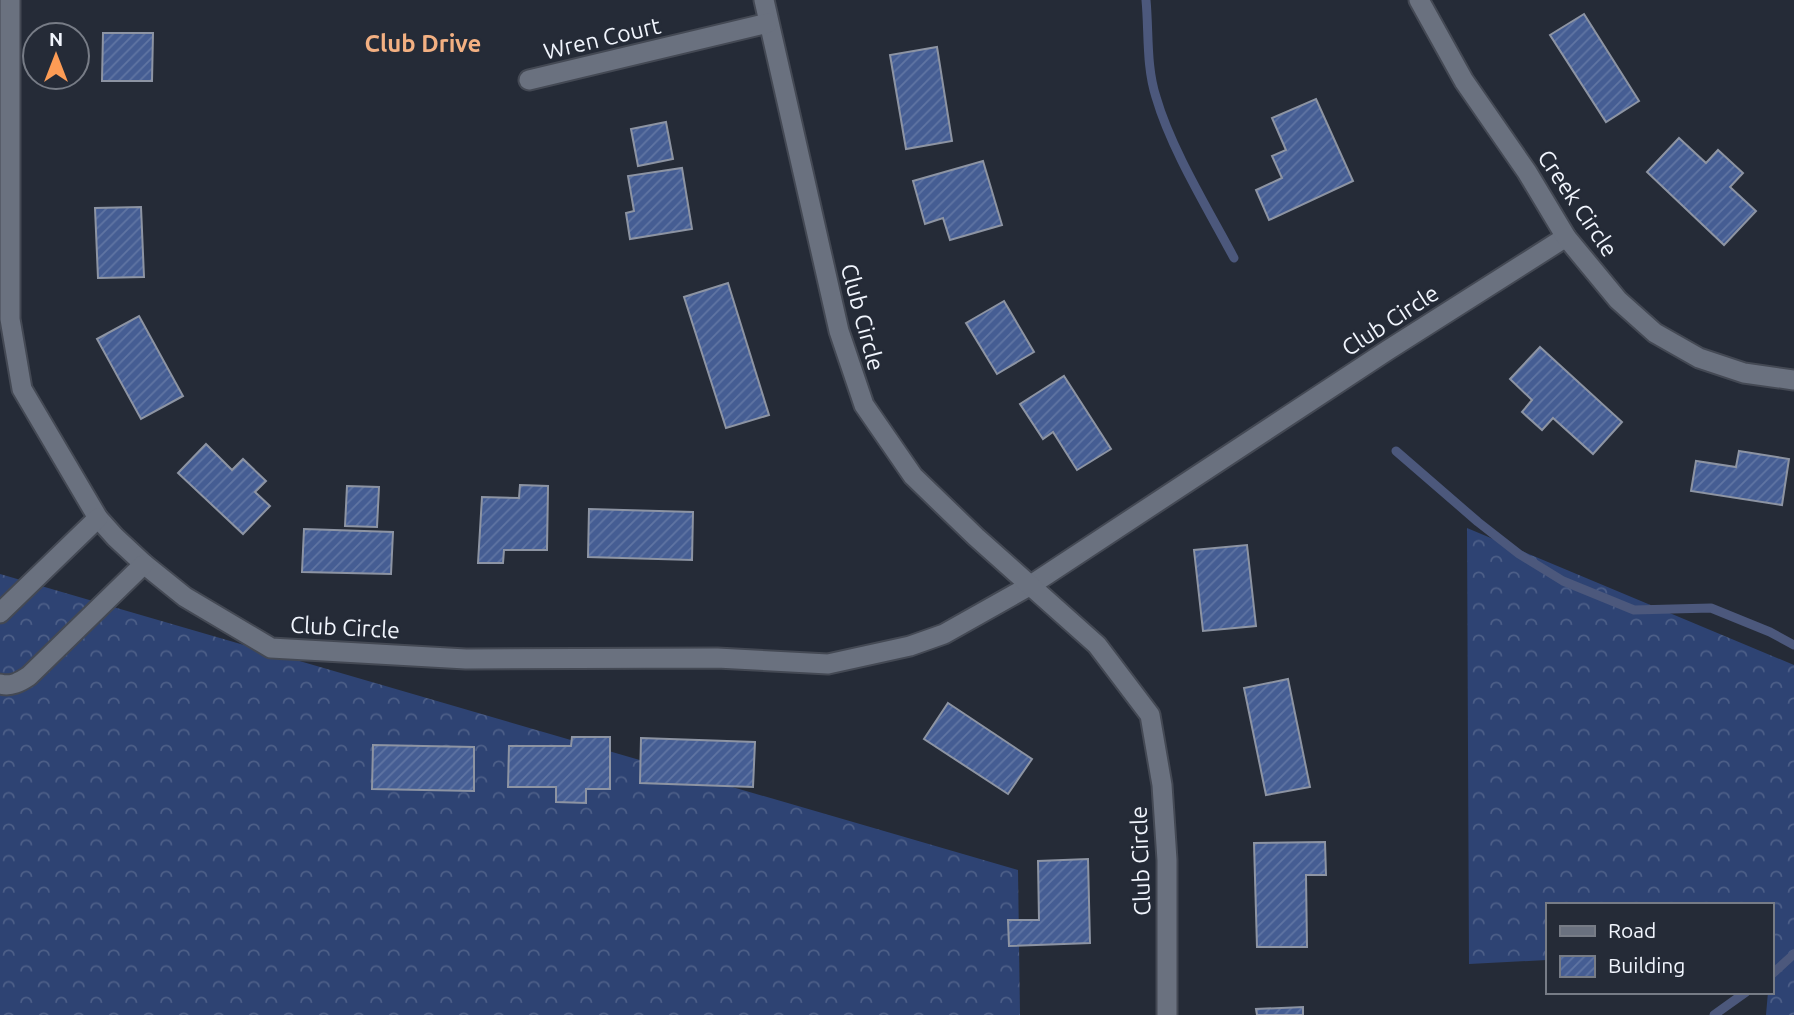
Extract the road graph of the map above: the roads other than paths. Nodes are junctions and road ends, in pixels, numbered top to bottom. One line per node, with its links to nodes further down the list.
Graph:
1 (10, 0): 8 (street, Club Circle)
2 (764, 0): 4 (street, Club Circle)
3 (1419, 0): 6 (street, Creek Circle)
4 (768, 23): 5 (street, Wren Court); 10 (street, Club Circle)
5 (529, 80)
6 (1566, 237): 7 (street, Creek Circle); 10 (street, Club Circle)
7 (1794, 380)
8 (98, 517): 9 (street, Club Circle); 11 (street)
9 (144, 565): 10 (street, Club Circle); 12 (street)
10 (1031, 585): 13 (street, Club Circle)
11 (0, 613)
12 (0, 684)
13 (1167, 1015)

